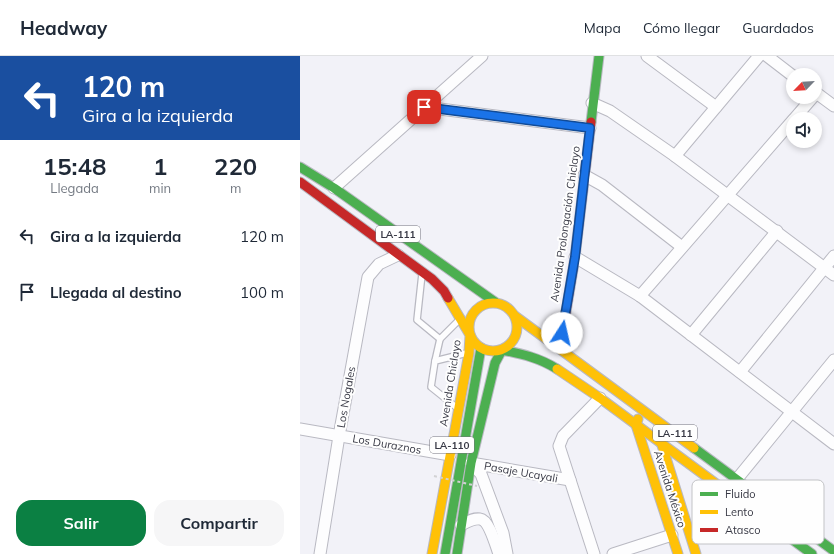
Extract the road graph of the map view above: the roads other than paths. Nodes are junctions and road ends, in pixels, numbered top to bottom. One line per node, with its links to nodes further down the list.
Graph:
1 (482, 56): 11 (street)
2 (599, 56): 8 (main road, Avenida Prolongación Chiclayo)
3 (647, 56): 12 (street)
4 (759, 56): 12 (street)
5 (767, 56): 6 (street)
6 (786, 71)
7 (822, 98): 10 (street)
8 (592, 103): 15 (main road, Avenida Prolongación Chiclayo); 16 (street)
9 (806, 104): 13 (street)
10 (834, 106)
11 (424, 107): 15 (street); 20 (street)
12 (716, 107): 16 (street)
13 (799, 112)
14 (786, 127): 21 (street)
15 (590, 128): 18 (main road, Avenida Prolongación Chiclayo)
16 (675, 156): 21 (street)
17 (300, 167): 20 (main road, LA-111)
18 (584, 176): 23 (street); 26 (main road, Avenida Prolongación Chiclayo)
19 (300, 182): 24 (main road, LA-111)
20 (334, 188): 31 (main road, LA-111)
21 (728, 195): 22 (street); 23 (street)
22 (777, 231): 27 (street); 34 (street)
23 (682, 247): 30 (street)
24 (398, 255): 28 (main road, LA-111); 51 (street, Los Nogales)
25 (834, 256): 27 (street)
26 (575, 257): 30 (street); 38 (main road, Avenida Prolongación Chiclayo)
27 (825, 267): 29 (street); 43 (street)
28 (422, 272): 33 (main road, LA-111); 36 (lane)
29 (834, 275)
30 (640, 296): 34 (street)
31 (495, 302): 32 (main road); 35 (main road, LA-110)
32 (515, 316): 38 (main road, LA-111); 39 (main road, LA-110)
33 (461, 318): 35 (main road, LA-111); 36 (lane)
34 (691, 334): 43 (street)
35 (470, 335): 37 (main road); 40 (main road, Avenida Chiclayo / LA-110)
36 (440, 339): 41 (lane)
37 (481, 348): 39 (main road); 68 (main road)
38 (560, 348): 46 (main road, LA-111)
39 (502, 350): 44 (main road, LA-111); 55 (main road, LA-110)
40 (469, 353): 41 (lane); 45 (main road, Avenida Chiclayo / LA-110)
41 (435, 361): 45 (lane)
42 (833, 362): 47 (street)
43 (740, 372): 47 (street)
44 (600, 398): 48 (main road, LA-111); 57 (street)
45 (458, 409): 54 (main road, Avenida Chiclayo / LA-110)
46 (642, 409): 48 (main road); 49 (main road, LA-111)
47 (792, 411): 53 (street); 56 (street)
48 (636, 425): 52 (main road, LA-111); 60 (main road, Avenida México)
49 (664, 425): 52 (main road, Avenida México); 56 (main road, LA-111)
50 (300, 429): 51 (street, Los Duraznos)
51 (339, 436): 54 (street, Los Duraznos); 66 (street, Los Nogales)
52 (661, 442): 58 (main road, LA-111); 61 (main road, Avenida México)
53 (834, 444)
54 (450, 455): 67 (main road, Avenida Chiclayo / LA-110)
55 (471, 463): 57 (street, Pasaje Ucayali); 59 (main road, LA-110); 71 (street)
56 (737, 479)
57 (570, 480): 72 (street)
58 (712, 480)
59 (461, 525): 69 (main road, LA-110); 70 (street)
60 (672, 535): 73 (street); 74 (main road, Avenida México)
61 (692, 541)
62 (693, 544): 75 (main road, Avenida México)
63 (799, 544): 76 (main road, LA-111)
64 (824, 544): 65 (main road, LA-111)
65 (834, 551)
66 (320, 554)
67 (432, 554)
68 (445, 554)
69 (456, 554)
70 (499, 554)
71 (507, 554)
72 (594, 554)
73 (613, 554)
74 (678, 554)
75 (696, 554)
76 (812, 554)

